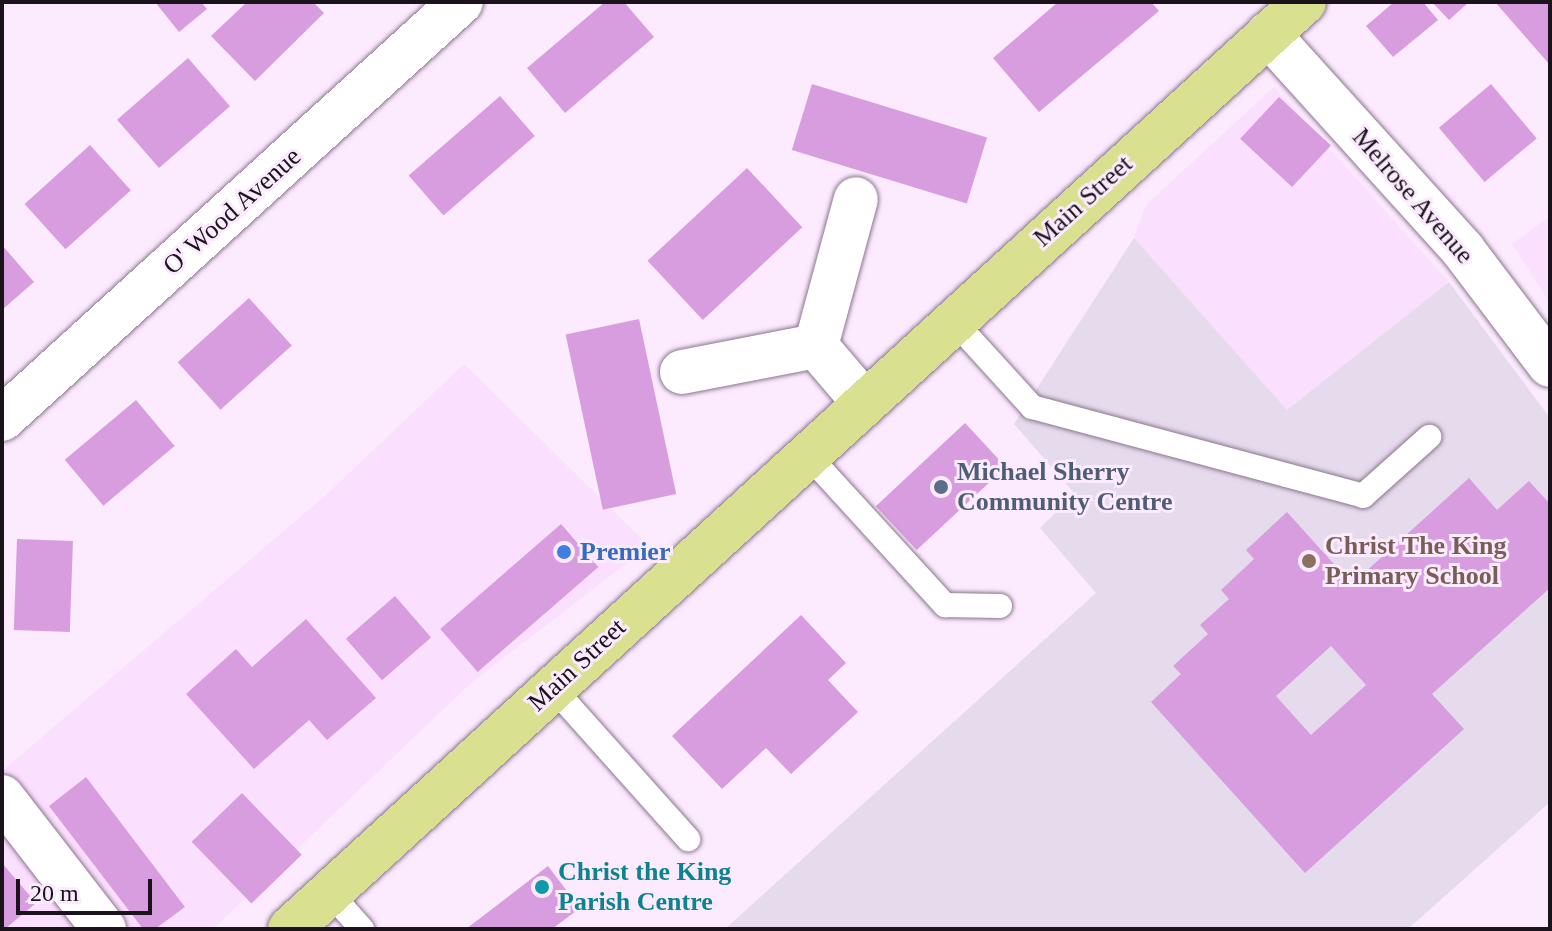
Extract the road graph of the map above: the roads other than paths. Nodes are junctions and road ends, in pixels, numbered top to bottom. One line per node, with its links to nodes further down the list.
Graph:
1 (461, 2): 10 (street, O' Wood Avenue)
2 (1304, 2): 3 (main road, Main Street)
3 (1268, 34): 5 (main road, Main Street); 7 (street, Melrose Avenue)
4 (856, 199): 6 (street)
5 (952, 319): 9 (main road, Main Street); 11 (lane)
6 (816, 346): 8 (street); 9 (street)
7 (1550, 365)
8 (682, 372)
9 (863, 401): 12 (main road, Main Street)
10 (2, 419)
11 (1429, 437)
12 (807, 454): 13 (lane); 14 (main road, Main Street)
13 (1000, 606)
14 (553, 688): 16 (lane); 17 (main road, Main Street)
15 (2, 797): 18 (street)
16 (688, 839)
17 (329, 892): 19 (main road, Main Street); 20 (lane)
18 (104, 929)
19 (290, 929)
20 (362, 929)

